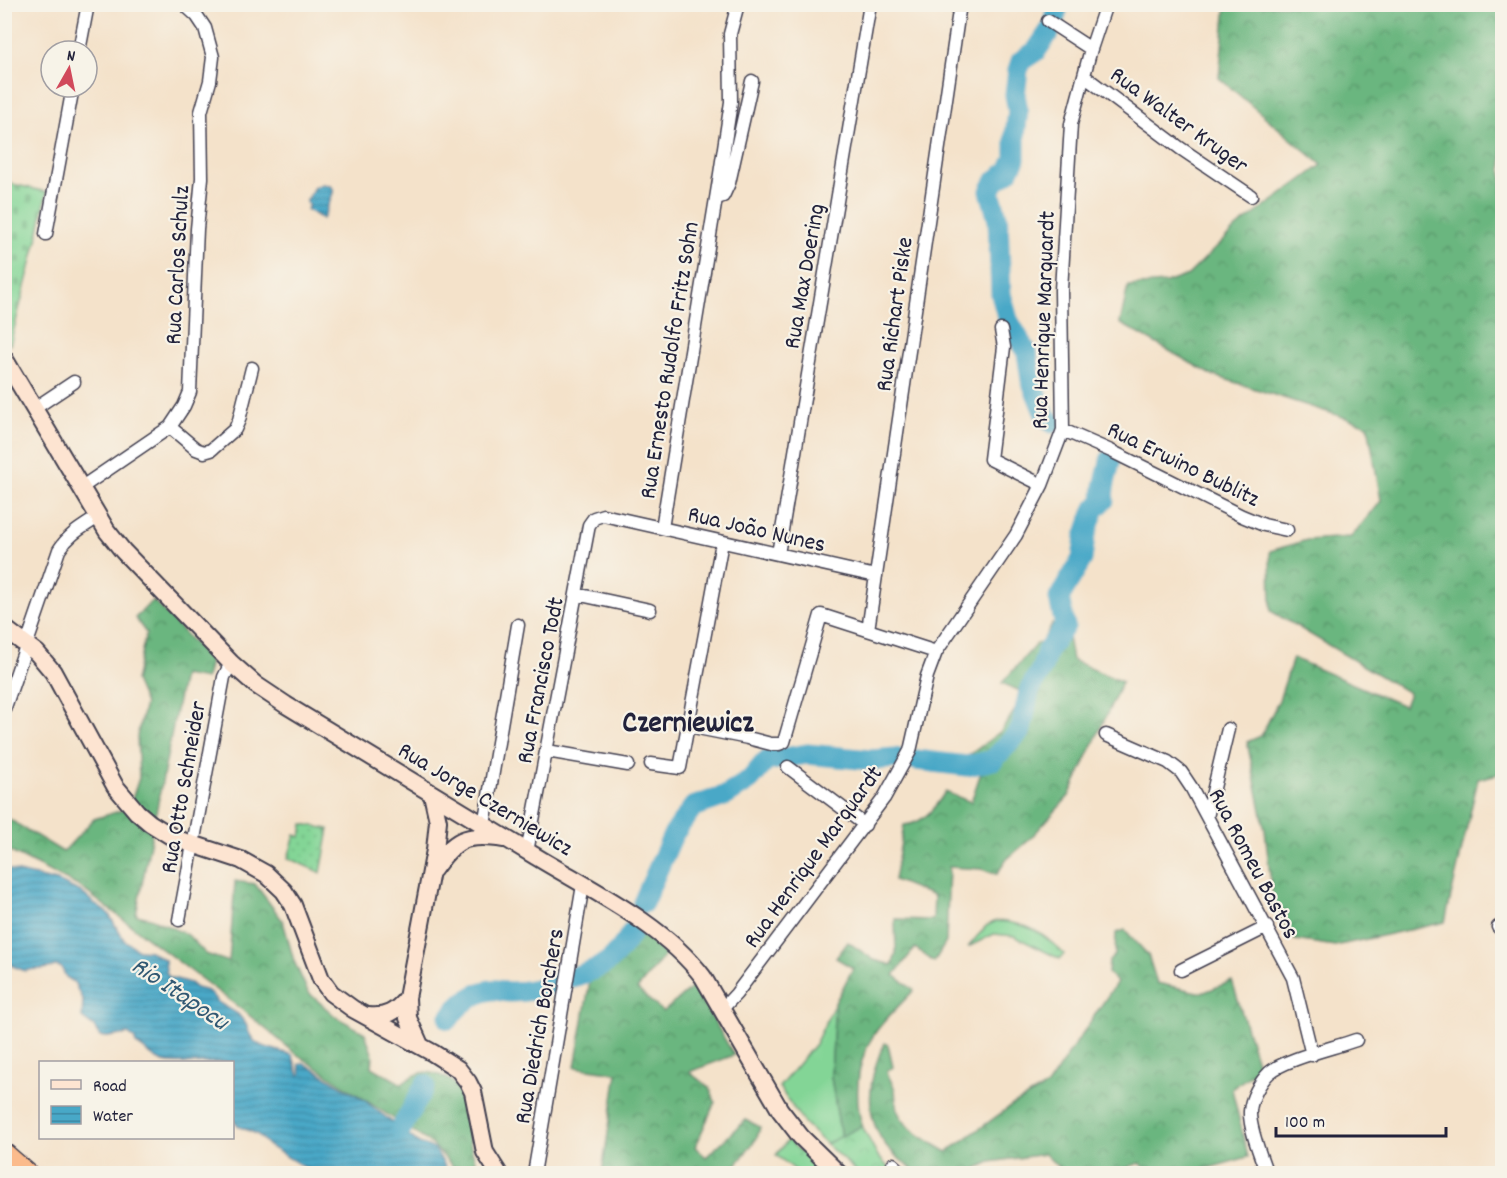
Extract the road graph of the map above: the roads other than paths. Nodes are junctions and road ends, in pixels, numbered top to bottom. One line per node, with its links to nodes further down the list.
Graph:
1 (88, 4): 8 (street)
2 (184, 4): 21 (street, Rua Carlos Schulz)
3 (738, 4): 14 (street, Rua Ernesto Rudolfo Fritz Sohn)
4 (870, 4): 30 (street, Rua Max Doering)
5 (960, 4): 31 (street, Rua Richart Piske)
6 (1106, 4): 9 (street, Rua Henrique Marquardt)
7 (1048, 21): 9 (street)
8 (81, 39)
9 (1091, 48): 10 (street, Rua Henrique Marquardt)
10 (1084, 76): 13 (street, Rua Walter Kruger); 22 (street, Rua Henrique Marquardt)
11 (752, 81): 14 (street, Rua Ernesto Rudolfo Fritz Sohn)
12 (71, 99): 15 (street)
13 (1251, 196)
14 (717, 198): 27 (street, Rua Ernesto Rudolfo Fritz Sohn)
15 (46, 234)
16 (1001, 330): 23 (street)
17 (4, 358): 20 (main road, Rua Jorge Czerniewicz)
18 (252, 368): 21 (street)
19 (74, 382): 20 (street)
20 (35, 408): 24 (main road, Rua Jorge Czerniewicz)
21 (170, 427): 24 (street, Rua Carlos Schulz)
22 (1063, 430): 23 (street, Rua Henrique Marquardt); 28 (street, Rua Erwino Bublitz)
23 (1042, 485): 38 (street, Rua Henrique Marquardt)
24 (82, 487): 25 (main road, Rua Jorge Czerniewicz)
25 (98, 517): 37 (street); 39 (main road, Rua Jorge Czerniewicz)
26 (594, 518): 27 (street, Rua João Nunes); 32 (street, Rua Francisco Todt)
27 (662, 528): 29 (street, Rua João Nunes)
28 (1287, 530)
29 (722, 542): 30 (street, Rua João Nunes); 41 (street)
30 (778, 554): 31 (street, Rua João Nunes)
31 (876, 576): 36 (street, Rua Richart Piske)
32 (576, 594): 33 (street); 44 (street, Rua Francisco Todt)
33 (650, 610)
34 (518, 625): 50 (street)
35 (4, 628): 37 (main road)
36 (868, 630): 38 (street); 41 (street)
37 (26, 643): 40 (street); 53 (main road)
38 (936, 652): 51 (street, Rua Henrique Marquardt)
39 (231, 663): 48 (main road, Rua Jorge Czerniewicz); 53 (street, Rua Otto Schneider)
40 (4, 710)
41 (688, 726): 45 (street)
42 (1227, 729): 49 (street)
43 (1106, 735): 49 (street, Rua Romeu Bastos)
44 (547, 751): 46 (street); 54 (street, Rua Francisco Todt)
45 (651, 764)
46 (628, 765)
47 (788, 767): 51 (street)
48 (432, 794): 50 (main road, Rua Jorge Czerniewicz); 55 (main road)
49 (1207, 817): 58 (street, Rua Romeu Bastos)
50 (484, 825): 52 (main road, Rua Jorge Czerniewicz)
51 (865, 825): 61 (street, Rua Henrique Marquardt)
52 (507, 839): 54 (main road, Rua Jorge Czerniewicz); 55 (main road)
53 (192, 845): 57 (street, Rua Otto Schneider); 62 (main road)
54 (527, 852): 56 (main road, Rua Jorge Czerniewicz)
55 (432, 871): 60 (main road)
56 (583, 885): 61 (main road, Rua Jorge Czerniewicz); 70 (street, Rua Diedrich Borchers)
57 (179, 920)
58 (1267, 927): 59 (street); 65 (street, Rua Romeu Bastos)
59 (1181, 970)
60 (407, 998): 62 (main road); 64 (main road)
61 (722, 1009): 71 (main road, Rua Jorge Czerniewicz)
62 (364, 1015): 64 (main road)
63 (1356, 1040): 65 (street)
64 (420, 1045): 69 (main road)
65 (1312, 1055): 73 (street)
66 (4, 1154): 68 (highway)
67 (893, 1164): 72 (street)
68 (27, 1173)
69 (499, 1173)
70 (534, 1173)
71 (838, 1173)
72 (904, 1173)
73 (1267, 1173)

